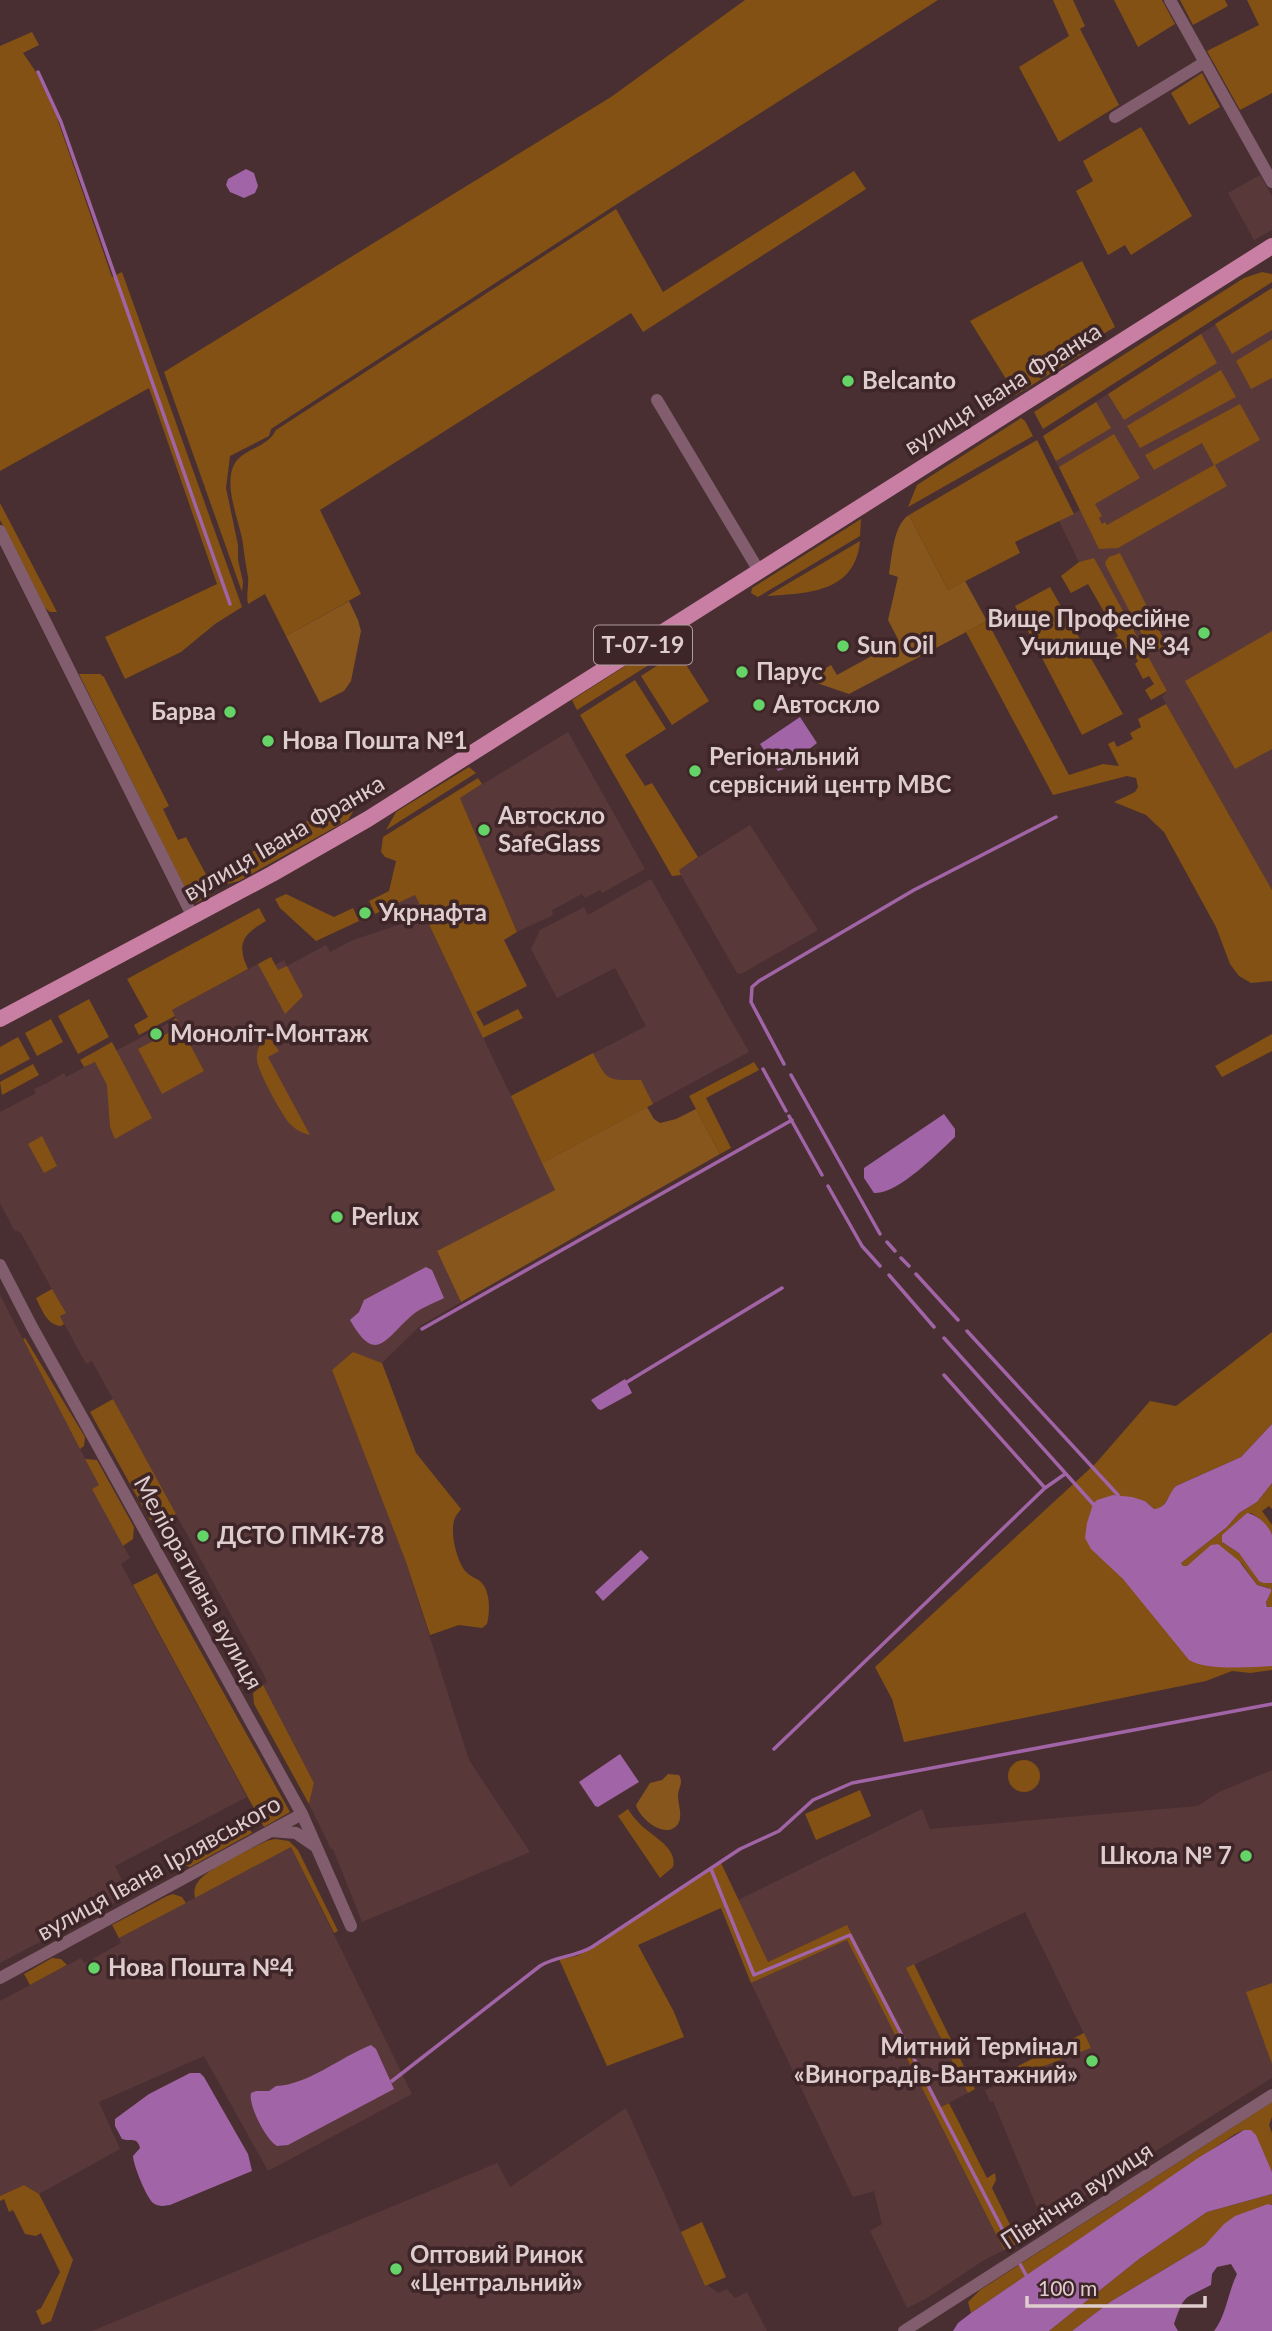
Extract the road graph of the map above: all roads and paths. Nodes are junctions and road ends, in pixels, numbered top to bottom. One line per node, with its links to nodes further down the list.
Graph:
1 (1170, 0): 2 (street)
2 (1205, 62): 3 (street); 4 (street)
3 (1115, 117)
4 (1272, 182)
5 (1272, 246): 8 (main road, вулиця Івана Франка / Т-07-19)
6 (657, 400): 8 (street)
7 (0, 531): 9 (street)
8 (759, 571): 9 (main road, вулиця Івана Франка / Т-07-19)
9 (193, 917): 10 (main road, вулиця Івана Франка / Т-07-19)
10 (0, 1019)
11 (0, 1265): 12 (street, Меліоративна вулиця)
12 (302, 1814): 13 (street, вулиця Івана Ірлявського); 14 (street, Меліоративна вулиця)
13 (271, 1831): 14 (street); 16 (street, вулиця Івана Ірлявського)
14 (316, 1847): 15 (street, Меліоративна вулиця)
15 (351, 1926)
16 (0, 1978)
17 (1272, 2095): 18 (street, Північна вулиця)
18 (904, 2331)

